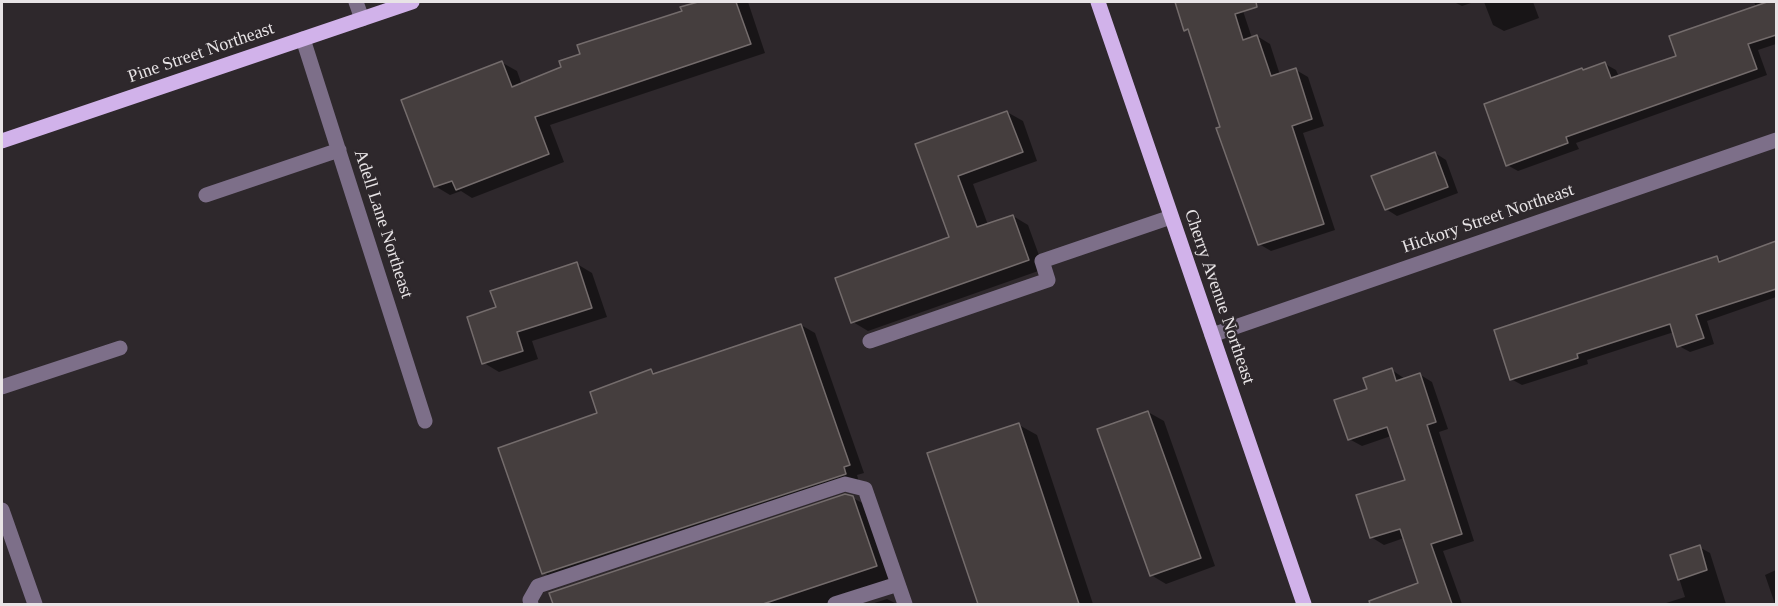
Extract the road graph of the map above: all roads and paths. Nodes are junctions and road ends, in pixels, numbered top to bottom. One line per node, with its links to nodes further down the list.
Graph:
1 (356, 2): 4 (street)
2 (412, 2): 4 (main road, Pine Street Northeast)
3 (1098, 2): 10 (main road, Cherry Avenue Northeast)
4 (362, 18): 5 (main road, Pine Street Northeast)
5 (303, 39): 7 (main road, Pine Street Northeast); 8 (street, Adell Lane Northeast)
6 (1776, 140): 11 (street, Hickory Street Northeast)
7 (2, 141)
8 (339, 150): 9 (street); 15 (street, Adell Lane Northeast)
9 (206, 195)
10 (1171, 217): 11 (main road, Cherry Avenue Northeast); 12 (street)
11 (1212, 335): 22 (main road, Cherry Avenue Northeast)
12 (870, 341)
13 (120, 348): 14 (street)
14 (2, 387)
15 (425, 420)
16 (2, 510): 18 (street)
17 (898, 584): 19 (street); 20 (street); 21 (street)
18 (35, 604)
19 (531, 604)
20 (835, 604)
21 (905, 604)
22 (1304, 604)

